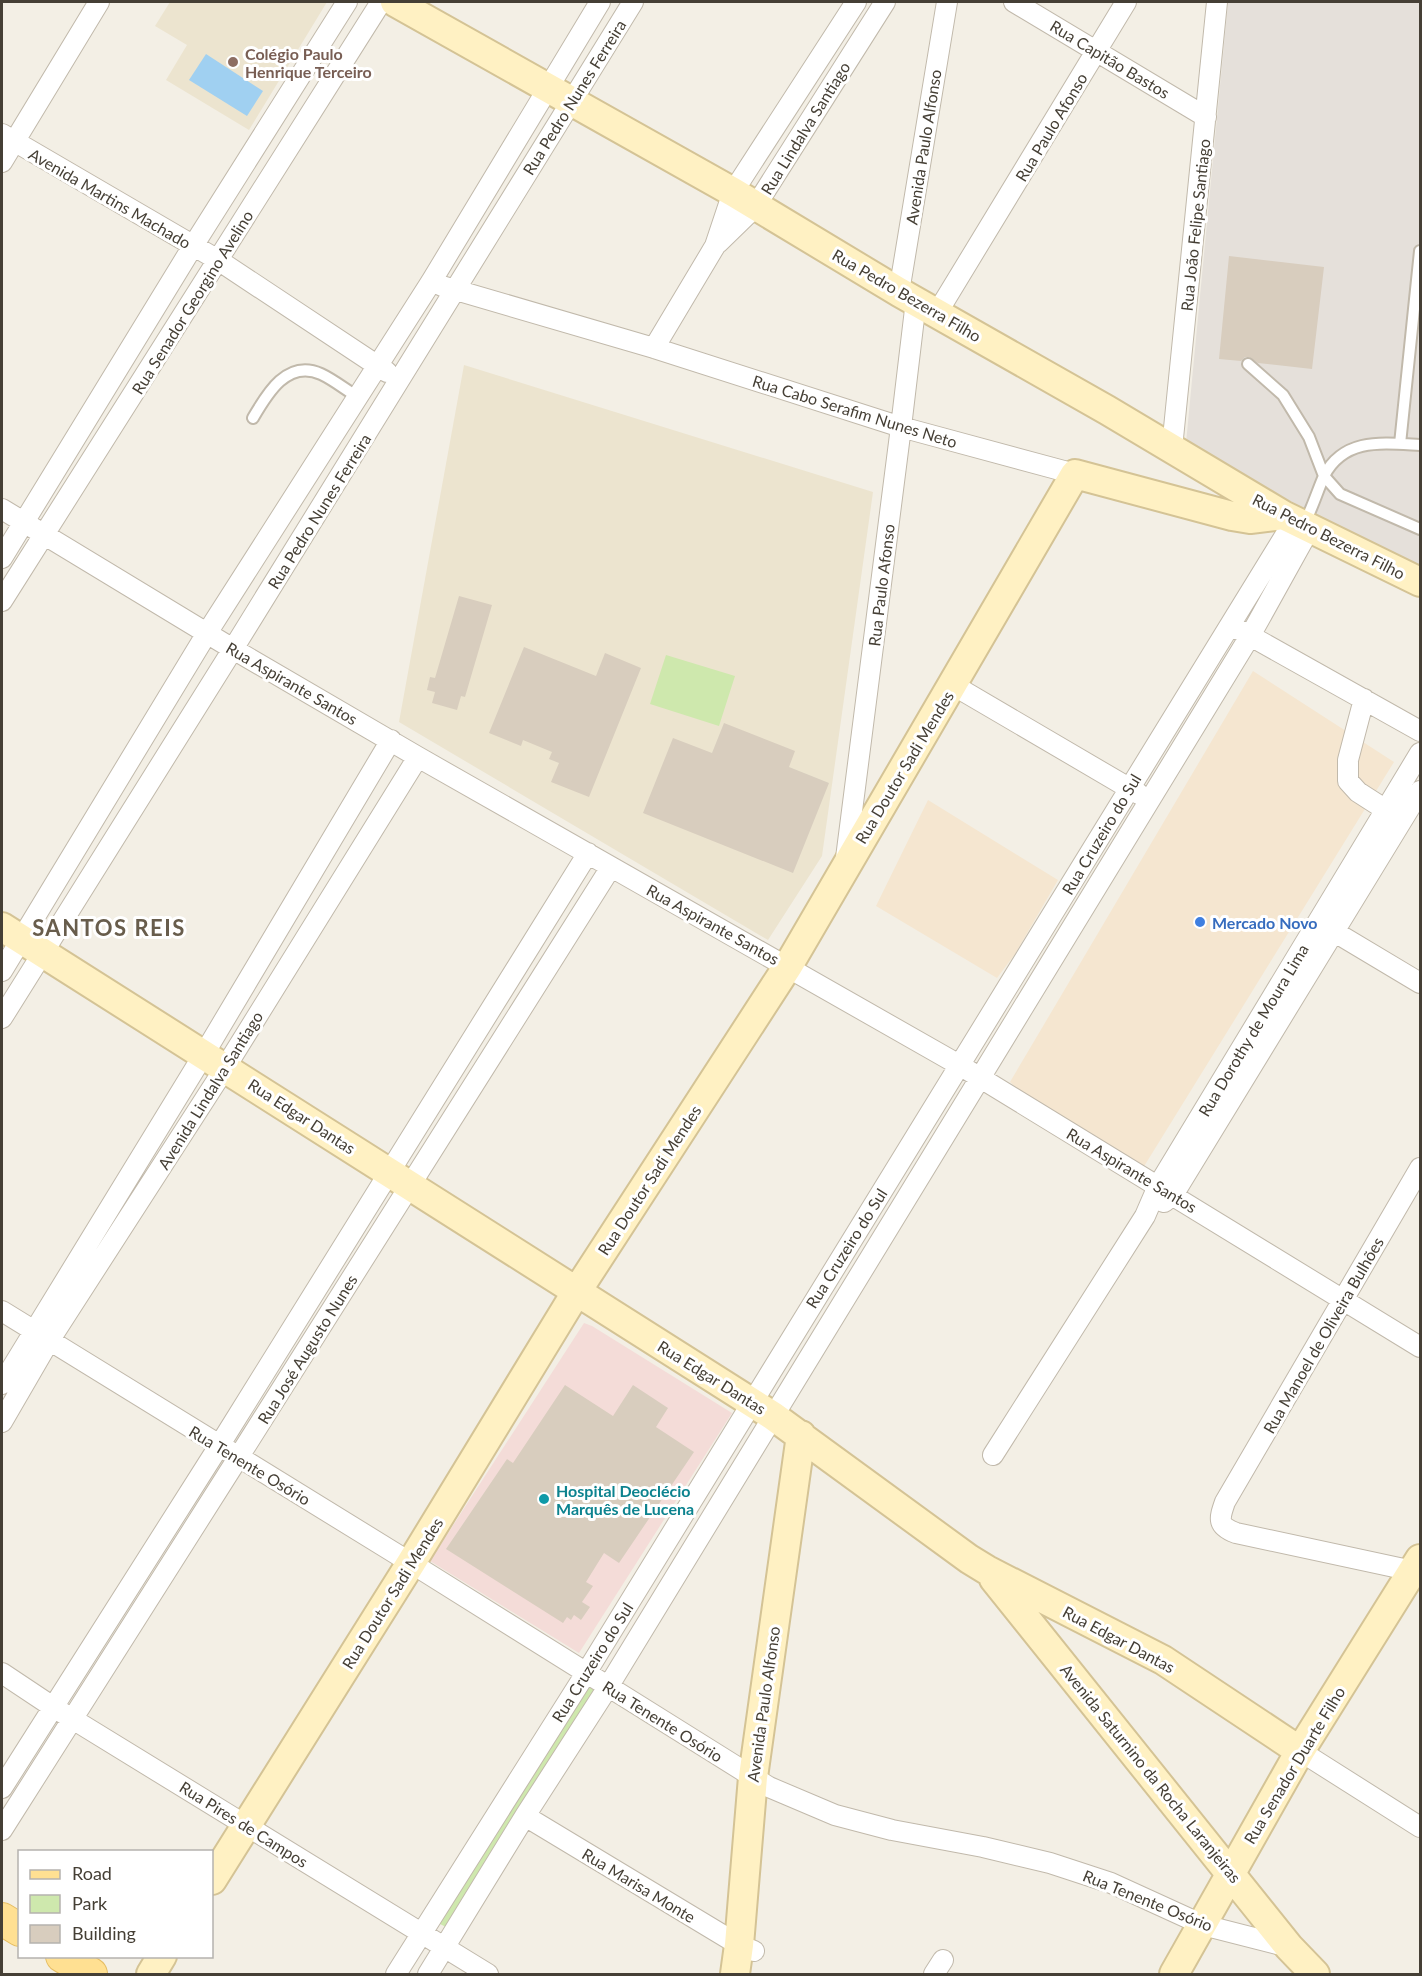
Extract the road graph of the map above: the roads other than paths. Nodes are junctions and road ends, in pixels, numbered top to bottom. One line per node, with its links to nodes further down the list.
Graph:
1 (99, 2): 16 (street)
2 (347, 2): 19 (street, Rua Senador Georgino Avelino)
3 (381, 2): 21 (street, Rua Senador Georgino Avelino)
4 (395, 2): 14 (street, Rua Pedro Bezerra Filho)
5 (600, 2): 14 (street, Rua Pedro Nunes Ferreira)
6 (856, 2): 18 (street, Rua Lindalva Santiago)
7 (885, 2): 18 (street, Rua Lindalva Santiago)
8 (948, 2): 24 (street, Avenida Paulo Alfonso)
9 (1014, 2): 13 (street, Rua Capitão Bastos)
10 (1126, 2): 13 (street, Rua Paulo Afonso)
11 (1217, 2): 15 (street, Rua João Felipe Santiago)
12 (629, 3): 14 (street, Rua Pedro Nunes Ferreira)
13 (1097, 50): 15 (street, Rua Capitão Bastos); 24 (street, Rua Paulo Afonso)
14 (559, 96): 18 (street, Rua Pedro Bezerra Filho); 22 (street, Rua Pedro Nunes Ferreira); 23 (street, Rua Pedro Nunes Ferreira)
15 (1206, 117): 34 (street, Rua João Felipe Santiago)
16 (8, 138): 17 (street); 19 (street, Avenida Martins Machado)
17 (2, 162)
18 (744, 199): 24 (street, Rua Pedro Bezerra Filho); 25 (street, Rua Lindalva Santiago)
19 (193, 246): 21 (street, Avenida Martins Machado); 38 (street, Rua Senador Georgino Avelino)
20 (1420, 251): 32 (lane)
21 (218, 260): 27 (street, Avenida Martins Machado); 41 (street, Rua Senador Georgino Avelino)
22 (431, 282): 23 (street, Rua Cabo Serafim Nunes Neto); 27 (street, Rua Pedro Nunes Ferreira)
23 (453, 290): 25 (street, Rua Cabo Serafim Nunes Neto); 28 (street, Rua Pedro Nunes Ferreira)
24 (917, 302): 31 (street, Rua Paulo Afonso); 34 (street, Rua Pedro Bezerra Filho)
25 (654, 348): 31 (street, Rua Cabo Serafim Nunes Neto)
26 (1248, 364): 36 (lane)
27 (377, 366): 28 (street, Avenida Martins Machado); 29 (street, Rua Pedro Nunes Ferreira)
28 (400, 379): 48 (street, Rua Pedro Nunes Ferreira)
29 (358, 397): 30 (lane); 46 (street, Rua Pedro Nunes Ferreira)
30 (253, 418)
31 (901, 428): 35 (street, Rua Cabo Serafim Nunes Neto); 61 (street, Rua Paulo Afonso)
32 (1400, 444): 33 (lane); 36 (lane)
33 (1420, 445)
34 (1172, 448): 39 (street, Rua Pedro Bezerra Filho)
35 (1075, 474): 39 (street, Rua Cabo Serafim Nunes Neto); 49 (street, Rua Doutor Sadi Mendes)
36 (1324, 476): 39 (lane); 40 (lane)
37 (2, 509): 38 (street, Rua Aspirante Santos)
38 (24, 522): 41 (street, Rua Aspirante Santos); 42 (street, Rua Senador Georgino Avelino)
39 (1298, 522): 43 (street, Rua Pedro Bezerra Filho); 45 (street, Rua Cruzeiro do Sul); 47 (street, Rua Cruzeiro do Sul)
40 (1420, 529)
41 (44, 534): 44 (street, Rua Senador Georgino Avelino); 46 (street, Rua Aspirante Santos)
42 (2, 558)
43 (1419, 583)
44 (2, 601)
45 (1231, 625): 47 (street); 55 (street, Rua Cruzeiro do Sul)
46 (207, 633): 48 (street, Rua Aspirante Santos); 63 (street, Rua Pedro Nunes Ferreira)
47 (1250, 636): 50 (street); 57 (street, Rua Cruzeiro do Sul)
48 (233, 649): 52 (street, Rua Aspirante Santos); 63 (street, Rua Pedro Nunes Ferreira)
49 (953, 685): 55 (street); 61 (street, Rua Doutor Sadi Mendes)
50 (1364, 699): 51 (street); 58 (street)
51 (1420, 731)
52 (391, 740): 54 (street, Rua Aspirante Santos); 68 (street, Avenida Lindalva Santiago)
53 (1420, 753): 58 (street, Rua Dorothy de Moura Lima)
54 (418, 757): 59 (street, Rua Aspirante Santos); 68 (street, Avenida Lindalva Santiago)
55 (1129, 788): 57 (street); 69 (street, Rua Cruzeiro do Sul)
56 (1420, 791): 62 (street, Rua Dorothy de Moura Lima)
57 (1149, 801): 70 (street, Rua Cruzeiro do Sul)
58 (1386, 810): 62 (street, Rua Dorothy de Moura Lima)
59 (588, 853): 60 (street, Rua Aspirante Santos); 74 (street, Rua José Augusto Nunes)
60 (611, 867): 64 (street, Rua Aspirante Santos); 74 (street, Rua José Augusto Nunes)
61 (844, 868): 64 (street, Rua Doutor Sadi Mendes)
62 (1327, 927): 66 (street); 75 (street, Rua Dorothy de Moura Lima)
63 (22, 940): 65 (street, Rua Pedro Nunes Ferreira); 67 (street, Rua Pedro Nunes Ferreira); 68 (street, Rua Edgar Dantas)
64 (788, 966): 69 (street, Rua Aspirante Santos); 78 (street, Rua Doutor Sadi Mendes)
65 (2, 971)
66 (1420, 983)
67 (2, 1018)
68 (214, 1061): 74 (street, Rua Edgar Dantas); 81 (street, Avenida Lindalva Santiago)
69 (961, 1066): 70 (street, Rua Aspirante Santos); 71 (street, Rua Cruzeiro do Sul)
70 (979, 1077): 72 (street, Rua Cruzeiro do Sul); 75 (street, Rua Aspirante Santos)
71 (918, 1132): 72 (street); 76 (street, Rua Cruzeiro do Sul)
72 (938, 1144): 77 (street, Rua Cruzeiro do Sul)
73 (1420, 1168): 79 (street, Rua Manoel de Oliveira Bulhões)
74 (399, 1179): 78 (street, Rua Edgar Dantas); 87 (street, Rua José Augusto Nunes); 89 (street, Rua José Augusto Nunes)
75 (1166, 1191): 79 (street, Rua Aspirante Santos); 88 (street, Rua Dorothy de Moura Lima)
76 (830, 1275): 77 (street); 84 (street, Rua Cruzeiro do Sul)
77 (851, 1287): 84 (street, Rua Cruzeiro do Sul)
78 (577, 1291): 84 (street, Rua Edgar Dantas); 90 (street, Rua Doutor Sadi Mendes)
79 (1343, 1299): 82 (street, Rua Aspirante Santos); 91 (street, Rua Manoel de Oliveira Bulhões)
80 (2, 1311): 81 (street, Rua Tenente Osório)
81 (41, 1336): 83 (street, Avenida Lindalva Santiago); 85 (street, Avenida Lindalva Santiago); 87 (street, Rua Tenente Osório)
82 (1420, 1347)
83 (2, 1384)
84 (762, 1409): 86 (street, Rua Edgar Dantas); 94 (street, Rua Cruzeiro do Sul); 95 (street, Rua Cruzeiro do Sul)
85 (2, 1422)
86 (807, 1440): 92 (street, Rua Edgar Dantas); 99 (street, Avenida Paulo Alfonso)
87 (219, 1446): 89 (street, Rua Tenente Osório); 96 (street, Rua José Augusto Nunes)
88 (993, 1455)
89 (238, 1458): 90 (street, Rua Tenente Osório); 97 (street, Rua José Augusto Nunes)
90 (411, 1563): 94 (street, Rua Tenente Osório); 102 (street, Rua Doutor Sadi Mendes)
91 (1418, 1569): 98 (street, Rua Senador Duarte Filho)
92 (987, 1570): 98 (street, Rua Edgar Dantas); 105 (street, Avenida Saturnino da Rocha Laranjeiras)
93 (2, 1673): 96 (street, Rua Pires de Campos)
94 (586, 1673): 95 (street, Rua Tenente Osório); 110 (street, Rua Cruzeiro do Sul)
95 (608, 1687): 99 (street, Rua Tenente Osório); 101 (street, Rua Cruzeiro do Sul)
96 (53, 1707): 97 (street, Rua Pires de Campos); 100 (street, Rua José Augusto Nunes)
97 (72, 1719): 102 (street, Rua Pires de Campos); 104 (street, Rua José Augusto Nunes)
98 (1300, 1751): 103 (street, Rua Edgar Dantas); 105 (street, Rua Senador Duarte Filho)
99 (761, 1782): 108 (street, Rua Tenente Osório); 113 (street, Avenida Paulo Alfonso)
100 (2, 1788)
101 (525, 1816): 112 (street, Rua Cruzeiro do Sul); 113 (street, Rua Marisa Monte)
102 (246, 1826): 106 (street, Rua Doutor Sadi Mendes); 110 (street, Rua Pires de Campos)
103 (1420, 1827)
104 (2, 1830)
105 (1231, 1873): 108 (street, Rua Senador Duarte Filho); 111 (street, Avenida Saturnino da Rocha Laranjeiras)
106 (213, 1878)
107 (2, 1919): 109 (main road)
108 (1203, 1925): 111 (street, Rua Tenente Osório); 122 (street, Rua Senador Duarte Filho)
109 (18, 1929)
110 (422, 1934): 112 (street, Rua Pires de Campos); 118 (street, Rua Cruzeiro do Sul)
111 (1289, 1947): 123 (street, Avenida Saturnino da Rocha Laranjeiras)
112 (445, 1948): 119 (street, Rua Cruzeiro do Sul); 120 (street, Rua Pires de Campos)
113 (748, 1957): 121 (street, Avenida Paulo Alfonso)
114 (65, 1958): 116 (main road)
115 (161, 1958): 117 (street)
116 (90, 1974)
117 (151, 1974)
118 (396, 1974)
119 (428, 1974)
120 (488, 1974)
121 (735, 1974)
122 (1174, 1974)
123 (1315, 1974)

